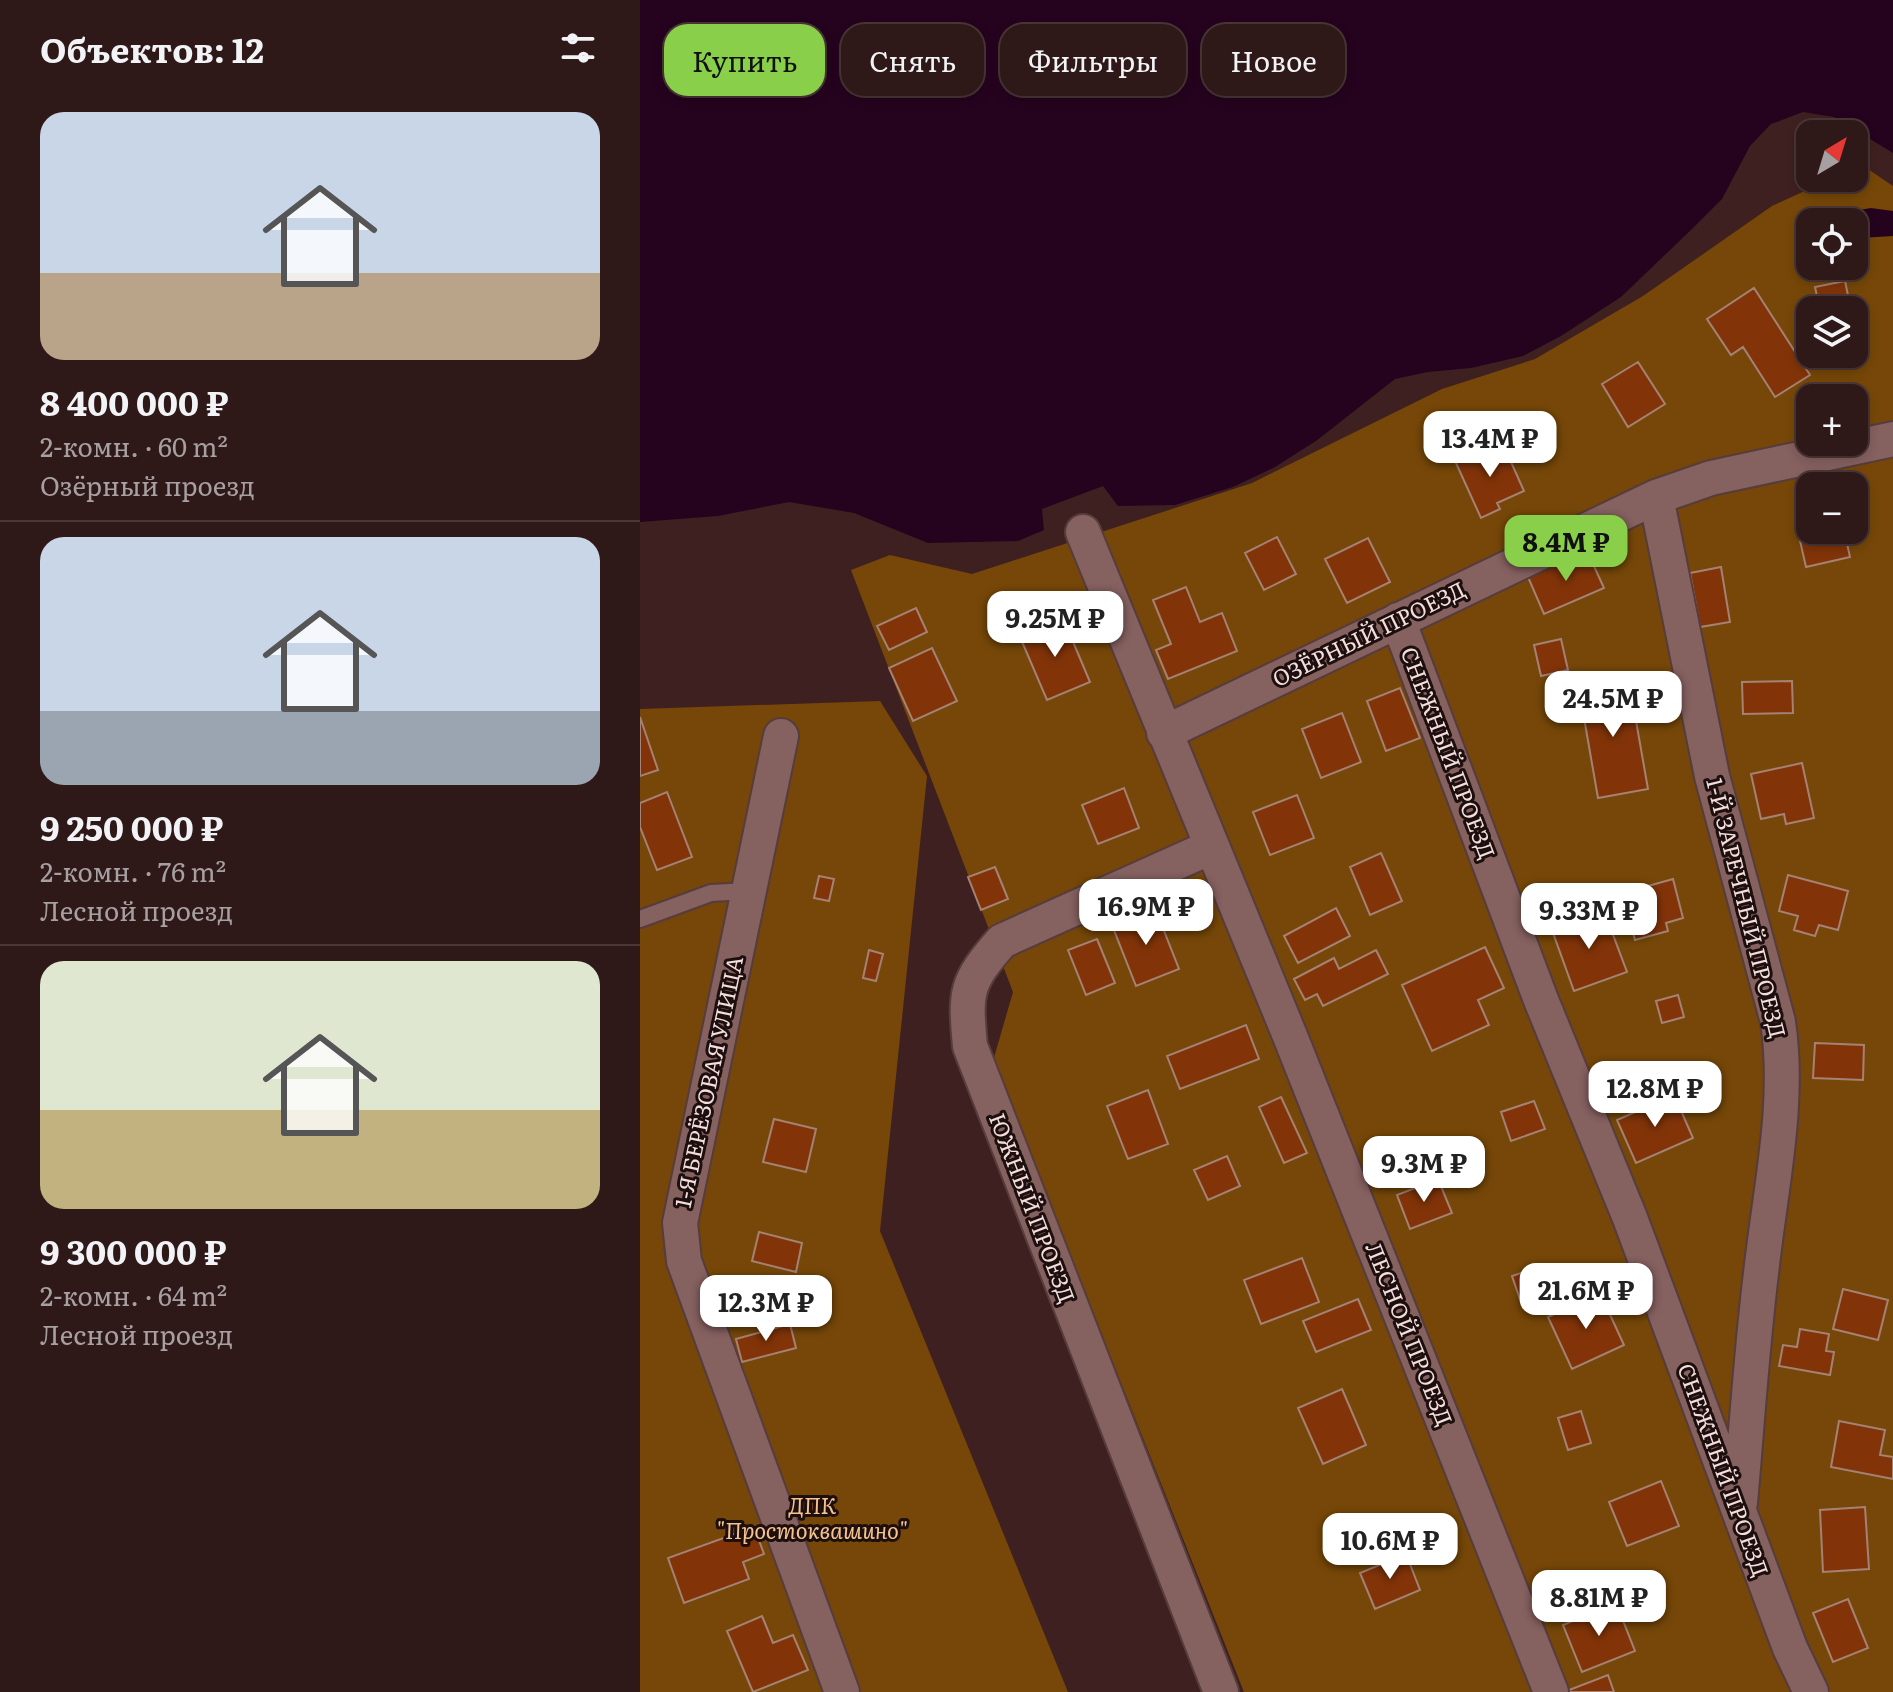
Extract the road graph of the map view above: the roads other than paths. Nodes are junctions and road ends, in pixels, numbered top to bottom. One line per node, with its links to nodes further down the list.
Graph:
1 (1893, 439): 2 (street, ОЗЁРНЫЙ ПРОЕЗД)
2 (1656, 497): 4 (street, ОЗЁРНЫЙ ПРОЕЗД); 10 (street, 1-Й ЗАРЕЧНЫЙ ПРОЕЗД)
3 (1083, 532): 5 (street, ЛЕСНОЙ ПРОЕЗД)
4 (1398, 620): 5 (street, ОЗЁРНЫЙ ПРОЕЗД); 10 (street, СНЕЖНЫЙ ПРОЕЗД)
5 (1164, 733): 7 (street, ЛЕСНОЙ ПРОЕЗД)
6 (781, 736): 8 (street, 1-Я БЕРЁЗОВАЯ УЛИЦА)
7 (1211, 847): 12 (street, ЮЖНЫЙ ПРОЕЗД); 13 (street, ЛЕСНОЙ ПРОЕЗД)
8 (748, 891): 9 (lane); 11 (street, 1-Я БЕРЁЗОВАЯ УЛИЦА)
9 (640, 919)
10 (1739, 1514): 14 (street, СНЕЖНЫЙ ПРОЕЗД)
11 (842, 1692)
12 (1221, 1692)
13 (1551, 1692)
14 (1811, 1692)

